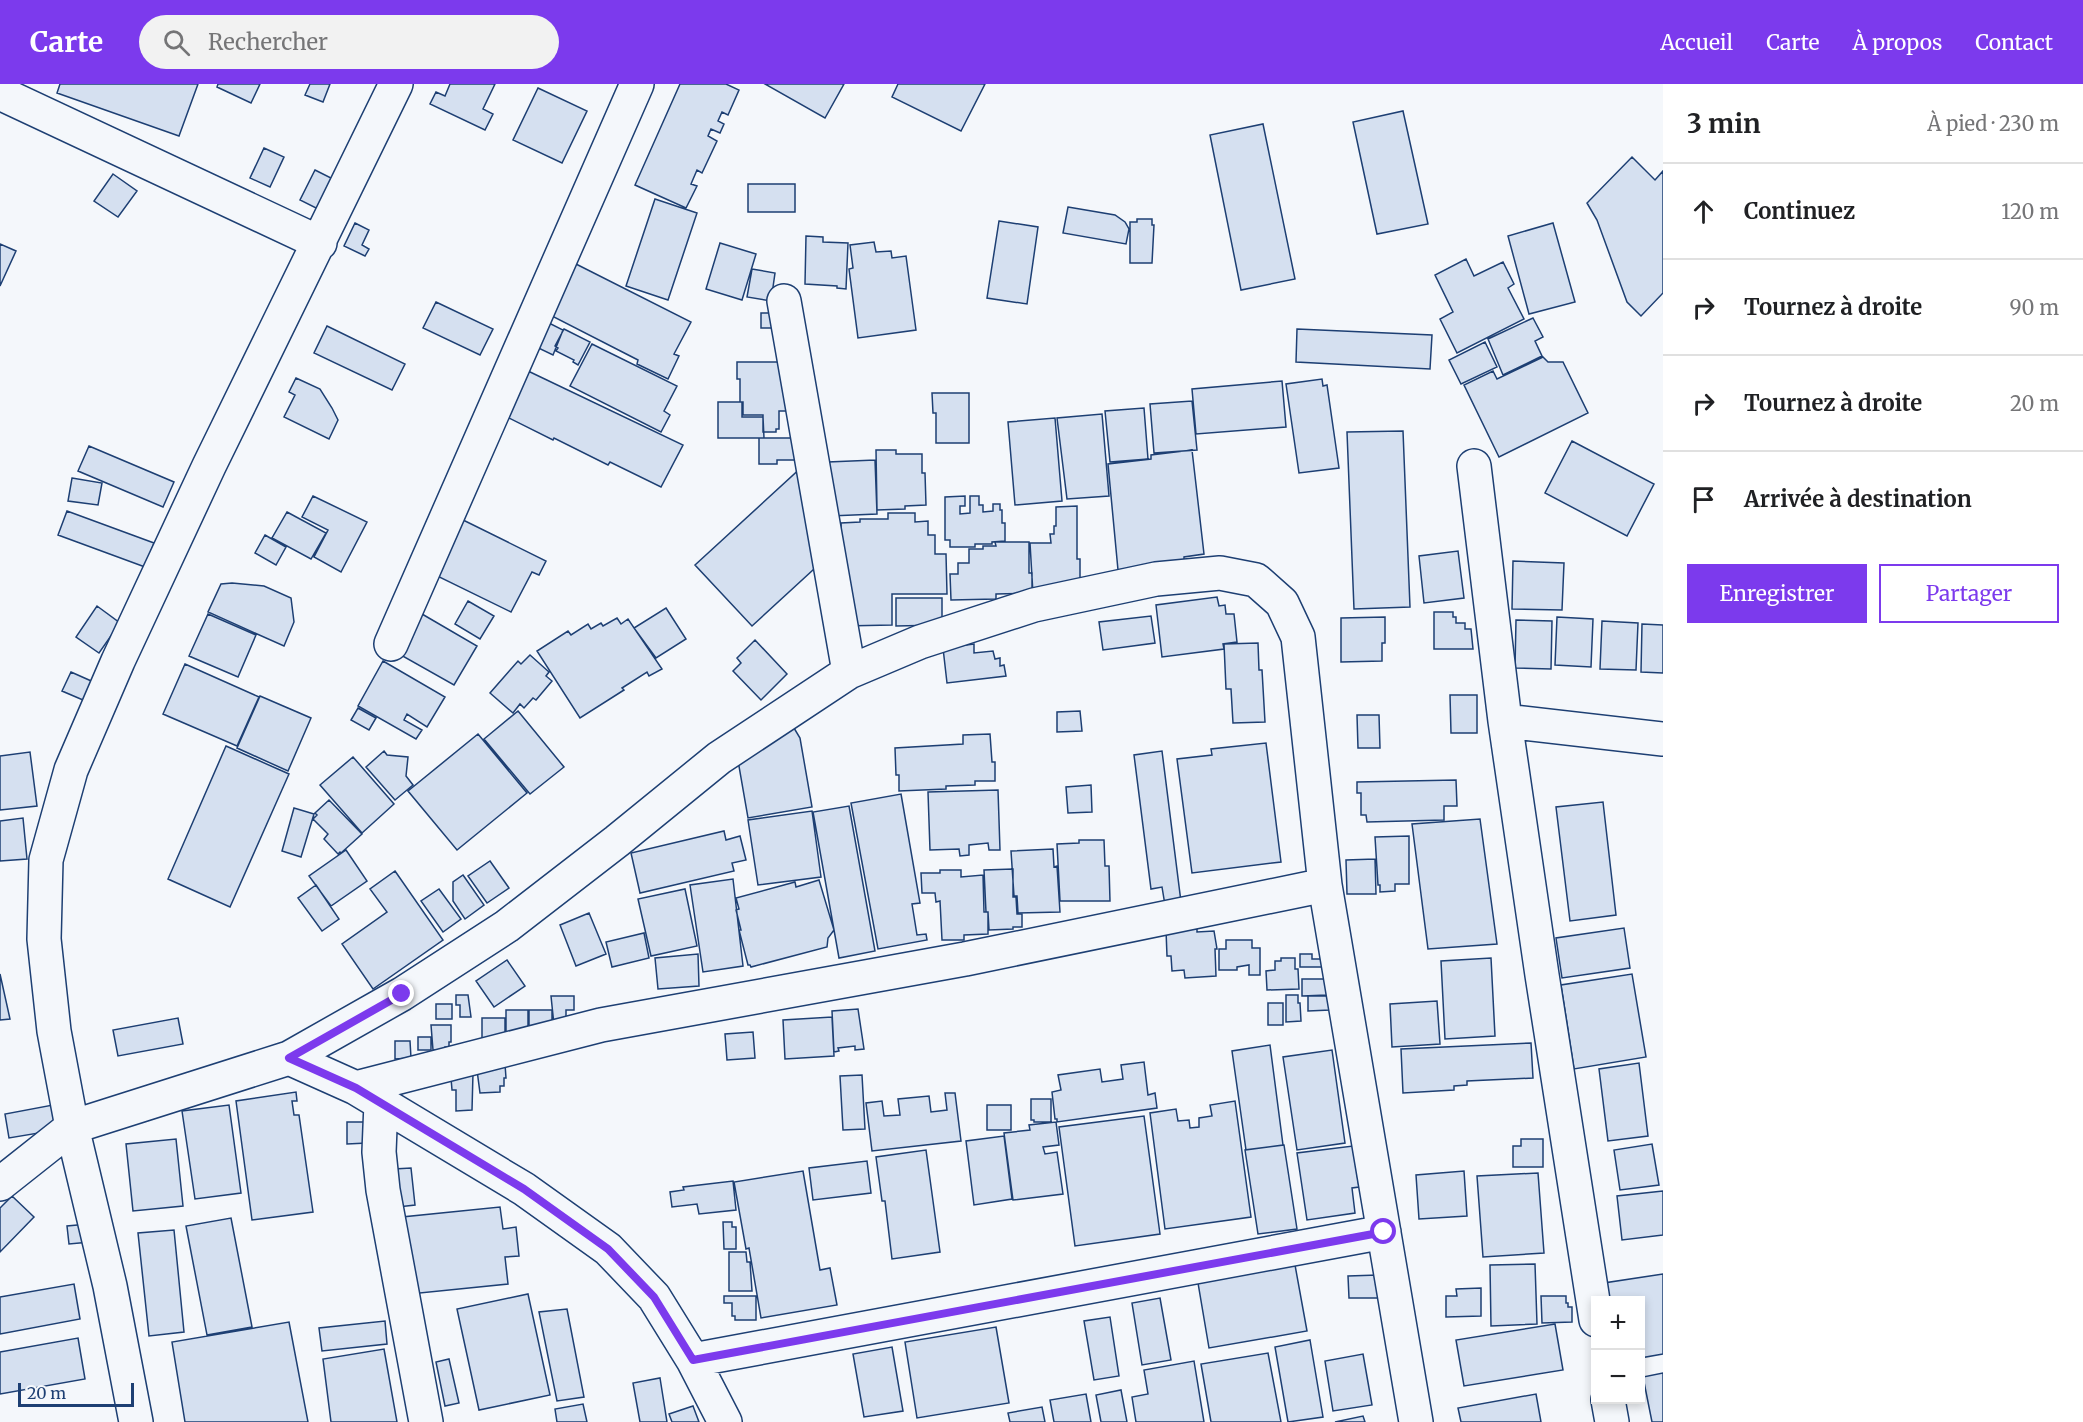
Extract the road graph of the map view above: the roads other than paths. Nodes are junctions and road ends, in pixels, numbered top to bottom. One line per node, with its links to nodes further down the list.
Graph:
1 (396, 84): 4 (street)
2 (637, 84): 7 (street)
3 (8, 100): 4 (street)
4 (320, 243): 14 (street)
5 (784, 301): 8 (street)
6 (1474, 466): 9 (street)
7 (391, 644)
8 (849, 672): 11 (street); 12 (street)
9 (1505, 722): 10 (street); 17 (street)
10 (1663, 739)
11 (1325, 885): 13 (street); 16 (street)
12 (289, 1058): 13 (street); 14 (street)
13 (369, 1095): 18 (street); 21 (street)
14 (72, 1127): 15 (street); 20 (street)
15 (0, 1184)
16 (1384, 1232): 18 (street); 23 (street)
17 (1592, 1296)
18 (693, 1360): 22 (street)
19 (1609, 1404): 24 (street)
20 (136, 1422)
21 (426, 1422)
22 (724, 1422)
23 (1416, 1422)
24 (1612, 1422)

